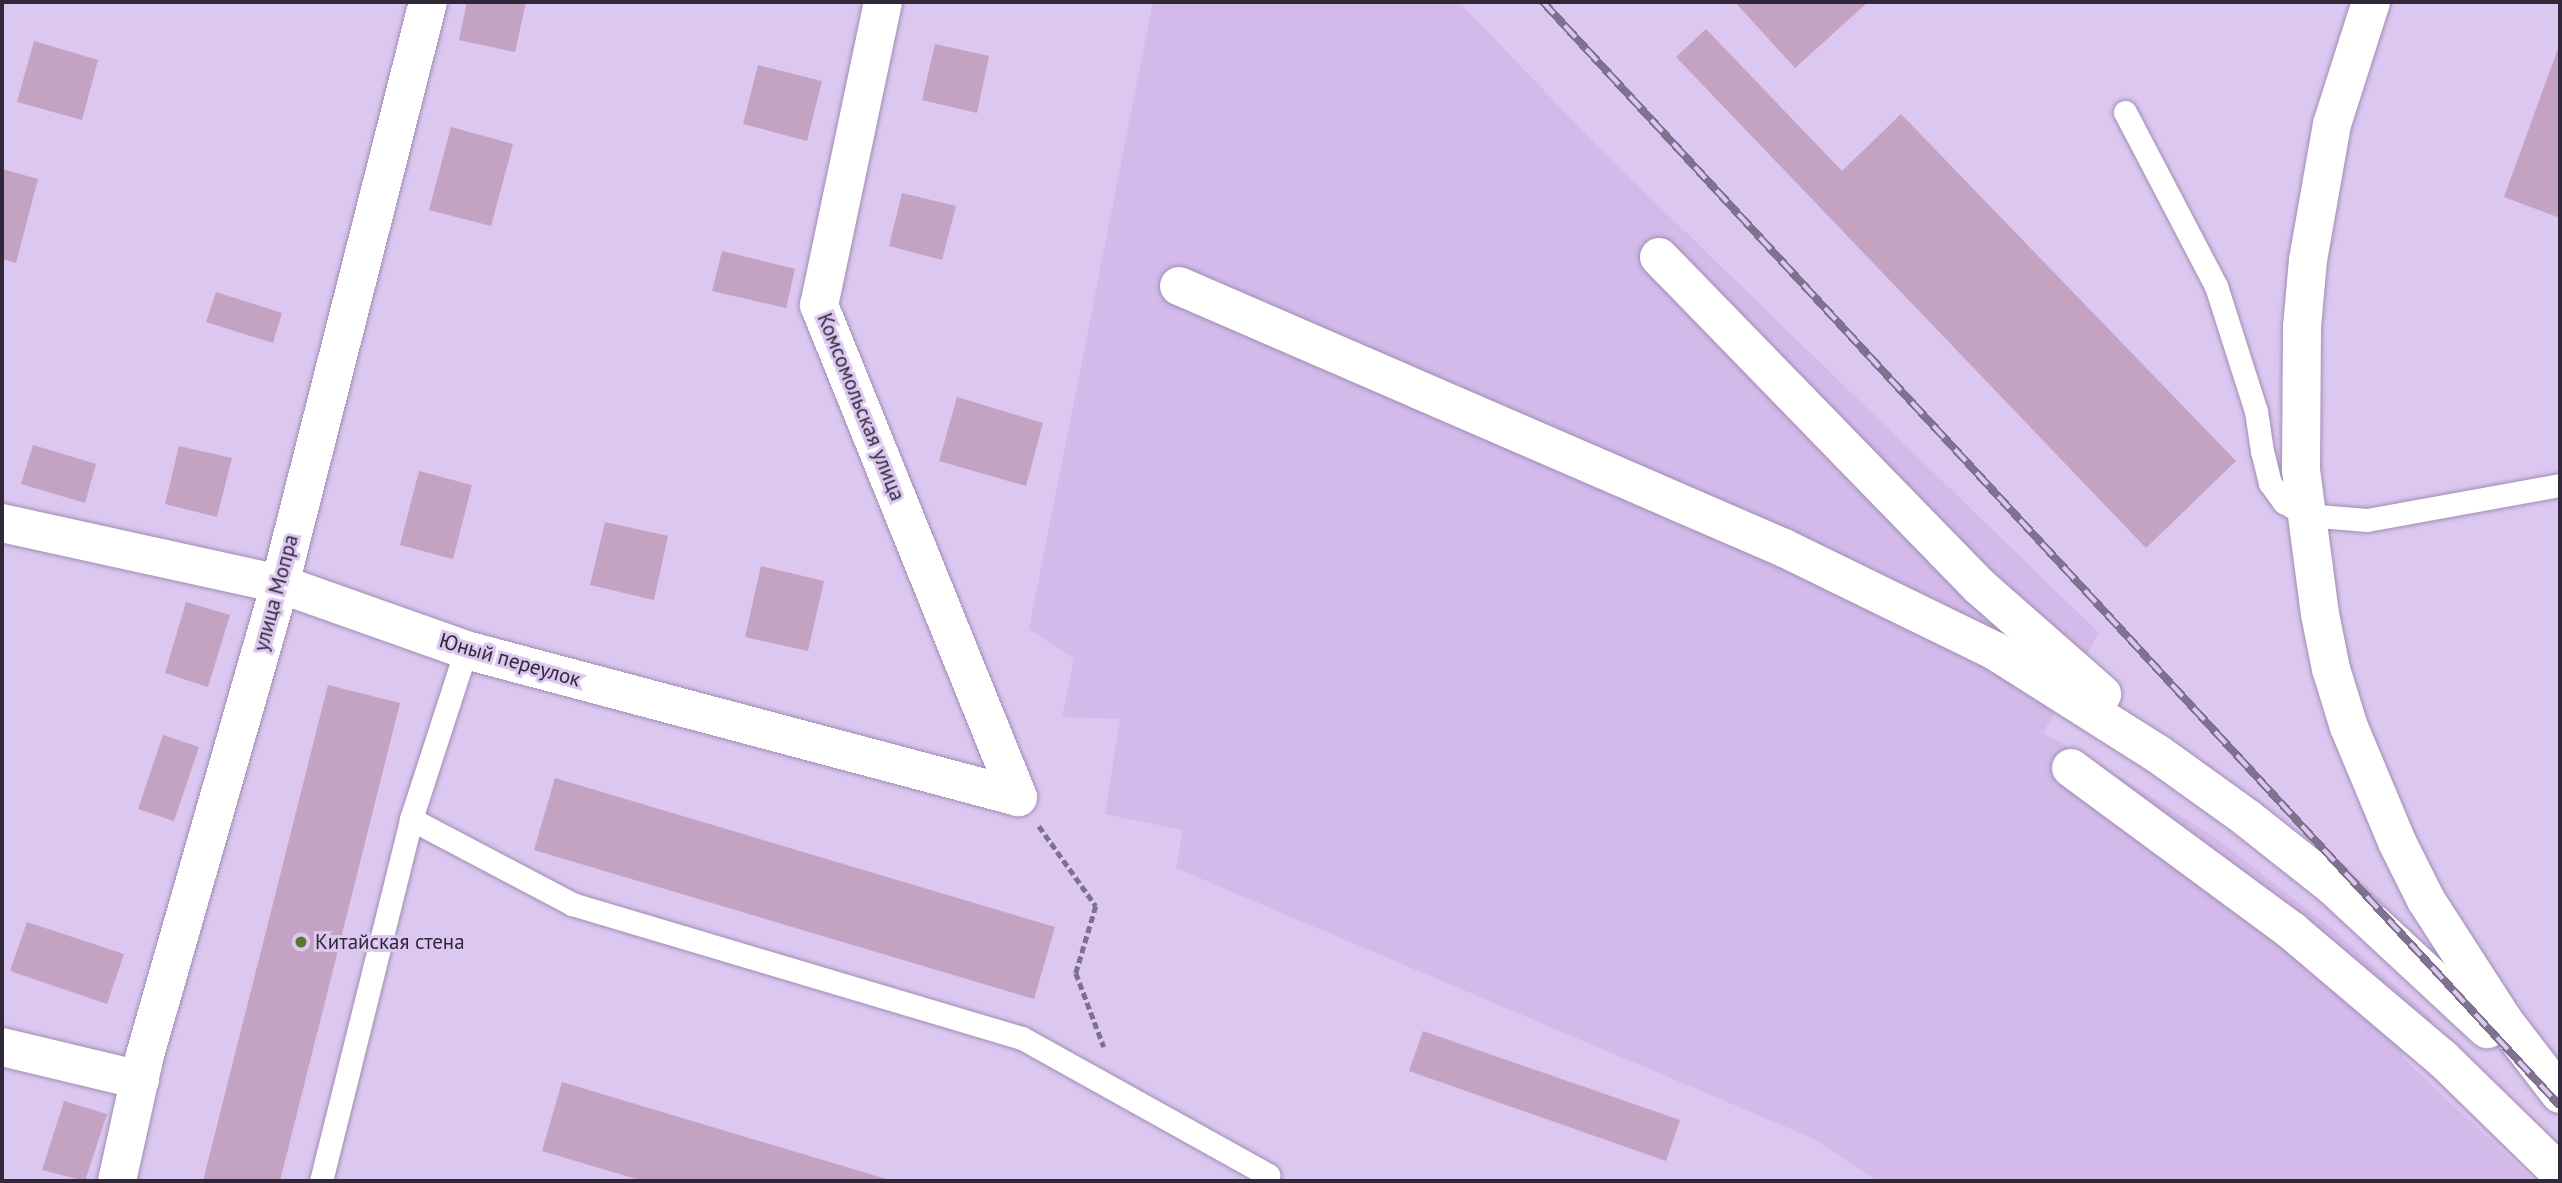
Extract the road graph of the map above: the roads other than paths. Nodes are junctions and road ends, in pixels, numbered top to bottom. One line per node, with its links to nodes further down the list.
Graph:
1 (428, 2): 10 (street, улица Мопра)
2 (883, 2): 13 (street, Комсомольская улица)
3 (2371, 2): 8 (street)
4 (2126, 112): 8 (lane)
5 (1659, 257): 14 (street)
6 (1179, 286): 14 (street)
7 (2560, 485): 8 (lane)
8 (2306, 515): 19 (street)
9 (2, 523): 10 (street, Юный переулок)
10 (280, 584): 11 (street, Юный переулок); 18 (street, улица Мопра)
11 (466, 650): 13 (street, Юный переулок); 15 (lane)
12 (2071, 768): 20 (street)
13 (1018, 797)
14 (2247, 818): 16 (street)
15 (411, 819): 22 (lane); 23 (lane)
16 (2487, 1029)
17 (2, 1047): 18 (street)
18 (140, 1080): 21 (street, улица Мопра)
19 (2560, 1094)
20 (2560, 1172)
21 (117, 1181)
22 (321, 1181)
23 (1266, 1181)

